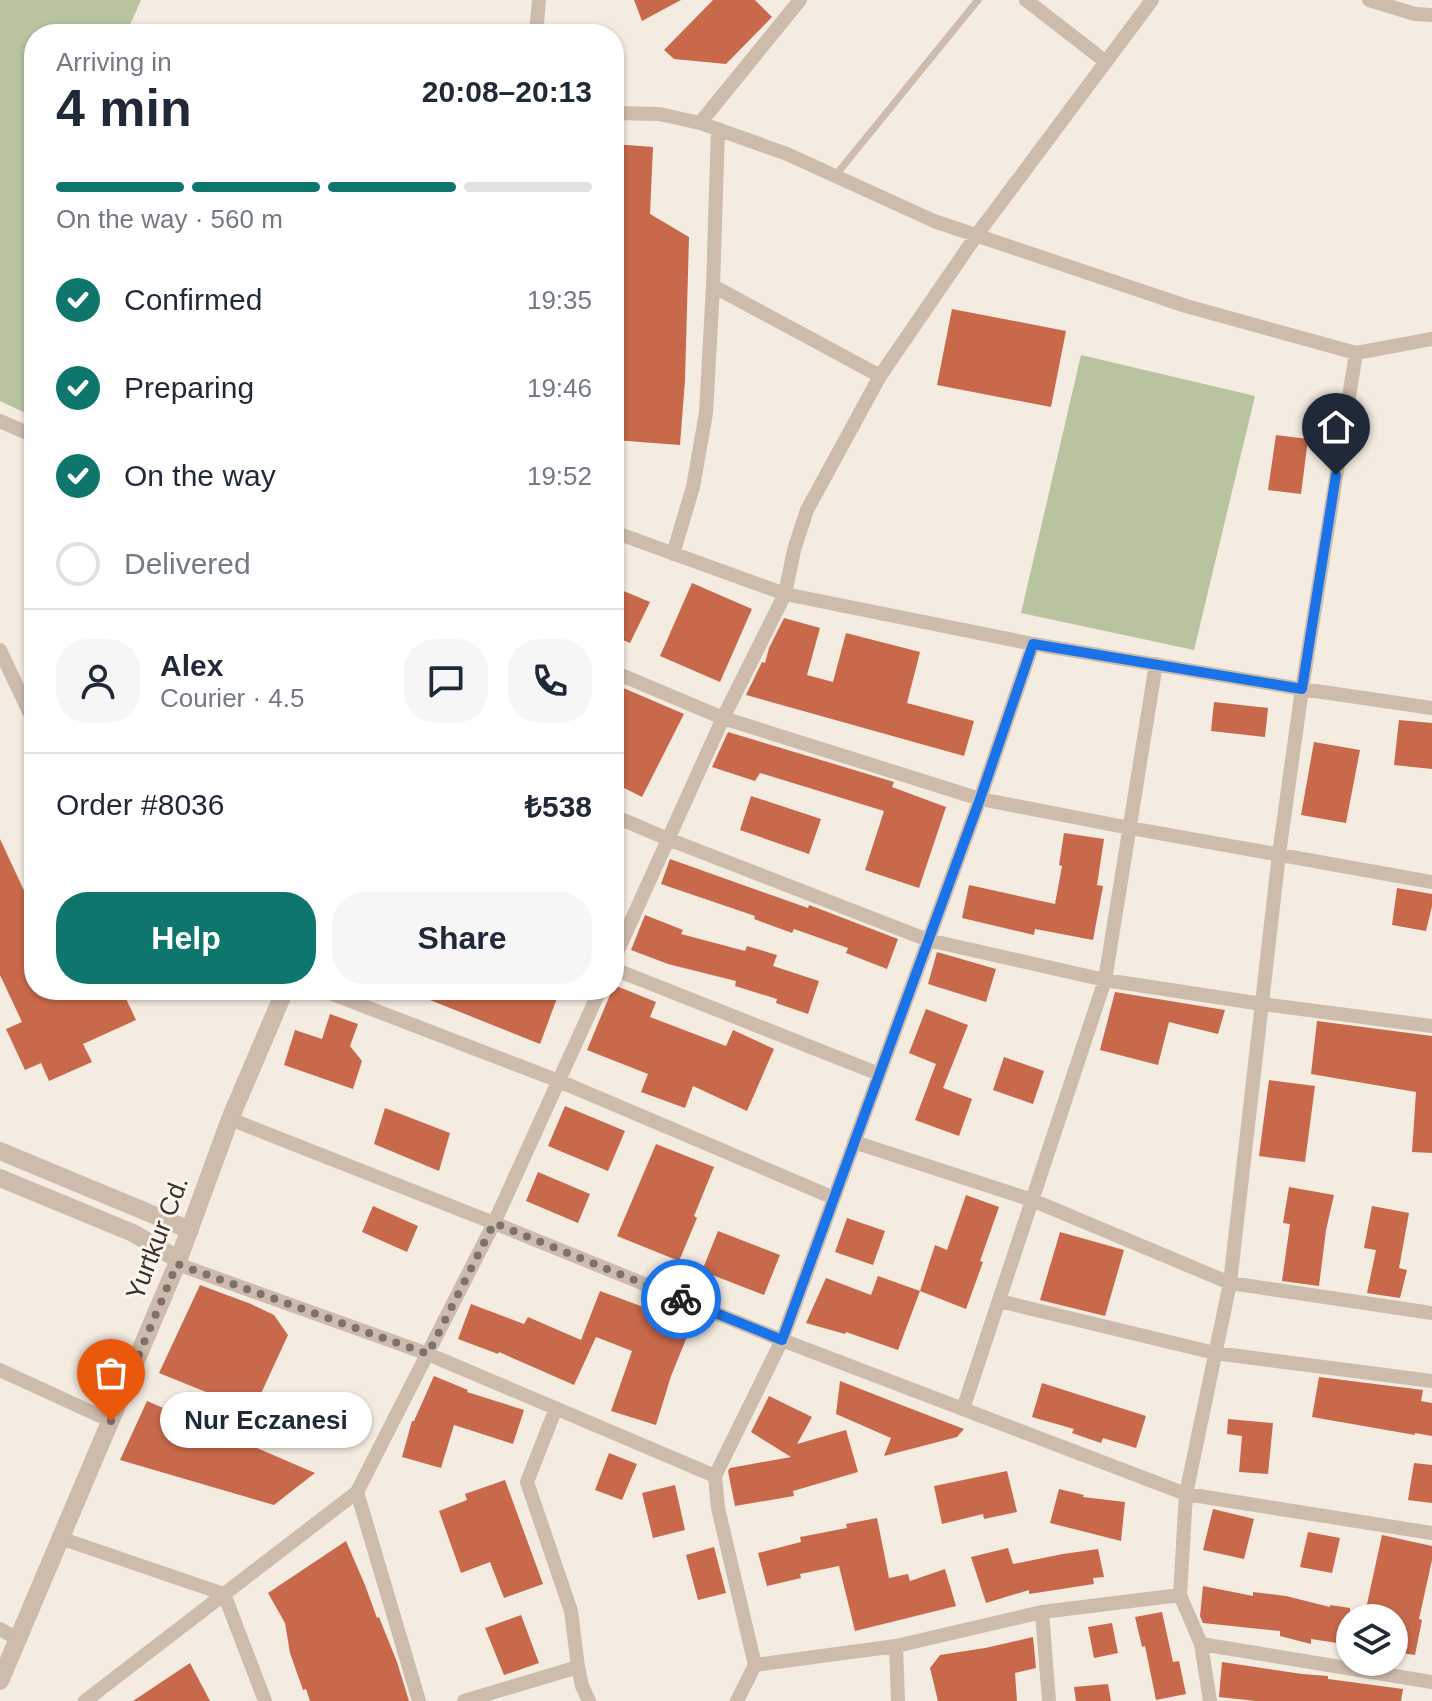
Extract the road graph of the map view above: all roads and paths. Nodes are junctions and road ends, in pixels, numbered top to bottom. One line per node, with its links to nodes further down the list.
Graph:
1 (539, 0): 8 (street)
2 (800, 0): 11 (street)
3 (978, 0): 13 (lane)
4 (1026, 0): 9 (street)
5 (1152, 0): 9 (street)
6 (1369, 0): 7 (street)
7 (1432, 15)
8 (537, 24)
9 (1106, 62): 14 (street)
10 (624, 113): 11 (street)
11 (700, 123): 12 (street)
12 (718, 129): 13 (street); 15 (street)
13 (835, 176): 14 (street)
14 (976, 236): 17 (street); 18 (street)
15 (713, 286): 18 (street); 22 (street)
16 (1432, 339): 17 (street)
17 (1356, 353): 29 (street)
18 (880, 376): 23 (street)
19 (0, 421): 20 (street)
20 (24, 432)
21 (624, 536): 22 (street)
22 (673, 554): 23 (street)
23 (785, 594): 24 (street); 32 (street)
24 (1033, 644): 26 (street); 33 (street)
25 (0, 650): 28 (street)
26 (1156, 664): 29 (street); 35 (street)
27 (624, 676): 32 (street)
28 (7, 678): 30 (street)
29 (1302, 689): 31 (street); 37 (street)
30 (24, 705)
31 (1432, 708)
32 (723, 718): 33 (street); 36 (street)
33 (980, 799): 35 (street); 40 (street)
34 (624, 820): 36 (street)
35 (1130, 828): 37 (street); 42 (street)
36 (668, 839): 39 (street); 40 (street)
37 (1279, 854): 38 (street); 46 (street)
38 (1432, 882)
39 (624, 937)
40 (928, 940): 42 (street); 48 (street)
41 (624, 973): 48 (street)
42 (1105, 980): 46 (street); 55 (street)
43 (281, 1000): 50 (street, Yurtkur Cd.)
44 (348, 1000): 49 (street)
45 (595, 1000): 49 (street)
46 (1262, 1004): 47 (street); 59 (street)
47 (1432, 1026)
48 (879, 1074): 51 (street)
49 (559, 1081): 54 (street); 56 (street)
50 (230, 1119): 56 (street); 57 (street, Yurtkur Cd.)
51 (854, 1142): 54 (street); 55 (street)
52 (0, 1151): 57 (street)
53 (0, 1178): 58 (street)
54 (834, 1198): 62 (street)
55 (1032, 1200): 59 (street); 60 (street)
56 (494, 1223): 62 (street); 64 (street)
57 (190, 1230): 58 (street, Yurtkur Cd.)
58 (178, 1262): 64 (street); 69 (street, Yurtkur Cd.)
59 (1230, 1283): 61 (street); 63 (street)
60 (999, 1301): 63 (street); 68 (street)
61 (1432, 1313)
62 (782, 1340): 68 (street); 70 (street)
63 (1215, 1353): 66 (street); 72 (street)
64 (428, 1354): 67 (street); 71 (street)
65 (0, 1370): 69 (street)
66 (1432, 1381)
67 (556, 1408): 70 (street); 83 (street)
68 (963, 1409): 72 (street)
69 (111, 1421): 74 (street, Yurtkur Cd.)
70 (715, 1476): 82 (street)
71 (357, 1492): 75 (street); 88 (street)
72 (1186, 1494): 73 (street); 76 (street)
73 (1432, 1533)
74 (60, 1538): 75 (street); 79 (street, Yurtkur Cd.)
75 (224, 1594): 86 (street); 87 (street)
76 (1180, 1595): 77 (street); 80 (street)
77 (1042, 1612): 81 (street); 93 (street)
78 (0, 1629): 79 (street)
79 (17, 1639): 84 (street, Yurtkur Cd.)
80 (1201, 1644): 85 (street); 94 (street)
81 (896, 1646): 82 (street); 92 (street)
82 (755, 1665): 91 (street)
83 (578, 1667): 89 (street); 90 (street)
84 (0, 1681)
85 (1432, 1682)
86 (85, 1701)
87 (265, 1701)
88 (419, 1701)
89 (464, 1701)
90 (589, 1701)
91 (737, 1701)
92 (898, 1701)
93 (1049, 1701)
94 (1210, 1701)

